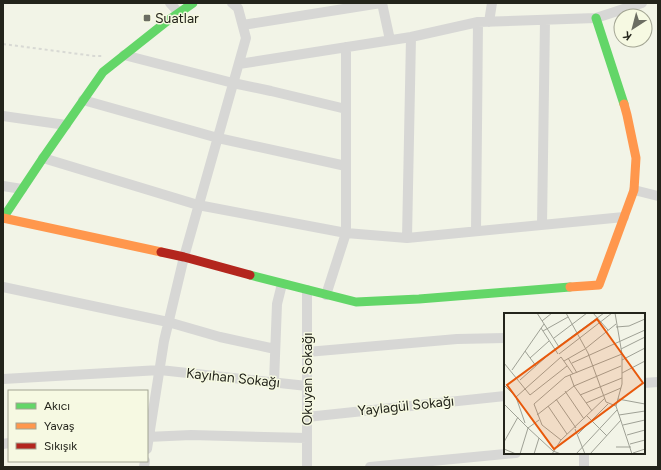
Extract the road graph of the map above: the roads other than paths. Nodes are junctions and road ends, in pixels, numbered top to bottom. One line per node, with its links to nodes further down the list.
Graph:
1 (170, 3): 7 (street)
2 (193, 3): 7 (street)
3 (232, 3): 11 (street)
4 (381, 3): 11 (street); 13 (street)
5 (492, 3): 10 (street)
6 (642, 3): 8 (street)
7 (179, 13): 15 (street)
8 (596, 18): 9 (street); 27 (street)
9 (545, 20): 10 (street); 32 (street)
10 (483, 22): 12 (street); 33 (street)
11 (242, 25): 16 (street)
12 (411, 37): 13 (street); 35 (street)
13 (390, 40): 14 (street)
14 (346, 47): 16 (street); 19 (street)
15 (124, 55): 17 (street); 18 (street)
16 (238, 64): 17 (street)
17 (233, 83): 19 (street); 22 (street)
18 (83, 100): 21 (street); 22 (street)
19 (346, 110): 24 (street)
20 (3, 116): 21 (street)
21 (66, 125): 23 (street)
22 (218, 138): 24 (street); 29 (street)
23 (43, 158): 26 (street); 29 (street)
24 (346, 166): 34 (street)
25 (3, 186): 26 (street)
26 (22, 189): 31 (street)
27 (634, 190): 28 (street); 30 (street)
28 (658, 196)
29 (198, 205): 34 (street); 36 (street)
30 (624, 217): 32 (street); 40 (street)
31 (3, 218): 36 (street)
32 (542, 225): 33 (street)
33 (476, 231): 35 (street)
34 (346, 233): 35 (street); 40 (street)
35 (407, 238)
36 (184, 257): 37 (street); 41 (street)
37 (282, 284): 39 (street); 43 (street)
38 (3, 287): 41 (street)
39 (307, 290): 40 (street); 44 (street, Okuyan Sokağı)
40 (326, 295)
41 (168, 322): 43 (street); 45 (street)
42 (504, 338): 44 (street)
43 (275, 349): 47 (street)
44 (307, 352): 50 (street, Okuyan Sokağı)
45 (160, 370): 46 (street, Kayıhan Sokağı); 47 (street, Kayıhan Sokağı); 53 (street)
46 (3, 379)
47 (274, 382): 50 (street, Kayıhan Sokağı)
48 (658, 382): 49 (street)
49 (645, 383)
50 (307, 386): 52 (street, Okuyan Sokağı)
51 (504, 396): 52 (street, Yaylagül Sokağı)
52 (307, 416): 54 (street, Okuyan Sokağı)
53 (148, 437): 54 (street)
54 (307, 438): 58 (street, Okuyan Sokağı)
55 (510, 454): 57 (street)
56 (584, 454): 60 (street)
57 (457, 463): 59 (street)
58 (307, 467)
59 (370, 467)
60 (584, 467)

